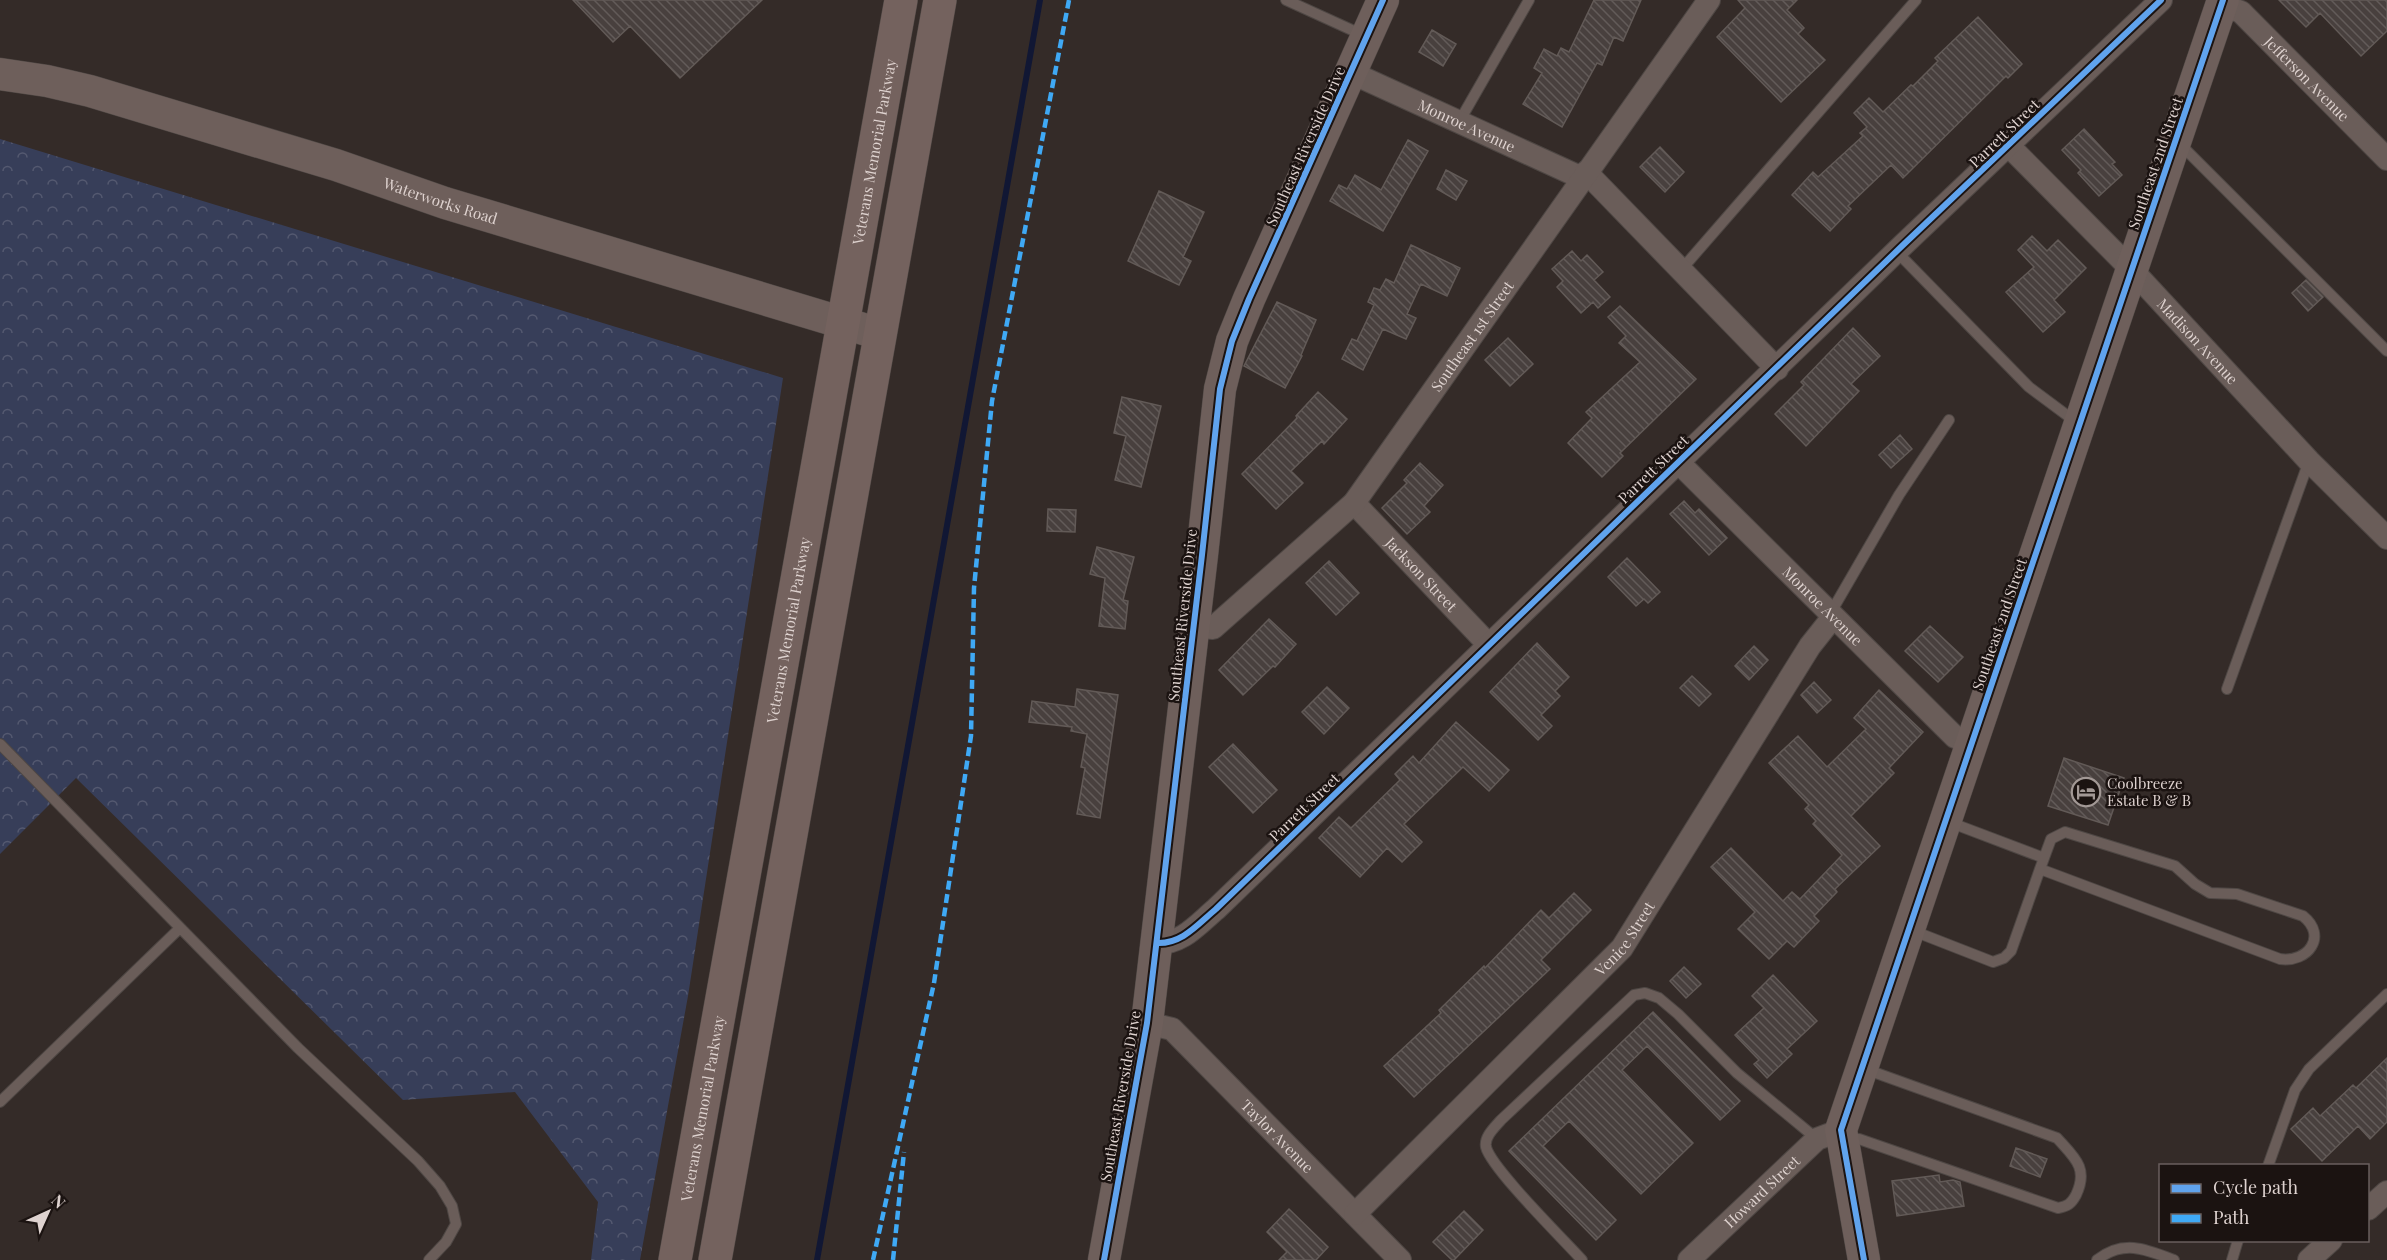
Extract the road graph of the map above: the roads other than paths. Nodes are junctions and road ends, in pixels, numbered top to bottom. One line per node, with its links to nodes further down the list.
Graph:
1 (901, 0): 21 (highway, Veterans Memorial Parkway)
2 (940, 0): 22 (highway)
3 (1286, 0): 10 (lane)
4 (1383, 0): 10 (street, Southeast Riverside Drive)
5 (1528, 0): 13 (lane)
6 (1709, 0): 17 (street, Southeast 1st Street)
7 (1916, 0): 19 (lane)
8 (2161, 0): 15 (street, Parrett Street)
9 (2222, 3): 14 (street, Southeast 2nd Street); 16 (street, Jefferson Avenue)
10 (1367, 37): 11 (street, Southeast Riverside Drive)
11 (1352, 73): 13 (street, Monroe Avenue); 32 (street, Southeast Riverside Drive)
12 (0, 74): 21 (street, Waterworks Road)
13 (1459, 122): 17 (street, Monroe Avenue)
14 (2176, 139): 20 (street, Southeast 2nd Street); 23 (lane)
15 (2008, 145): 18 (street, Parrett Street); 20 (street, Madison Avenue)
16 (2387, 159)
17 (1584, 175): 19 (street, Monroe Avenue); 29 (street, Southeast 1st Street)
18 (1896, 251): 24 (street, Parrett Street); 26 (lane)
19 (1681, 270): 24 (street, Monroe Avenue)
20 (2132, 270): 26 (street, Southeast 2nd Street); 27 (street, Madison Avenue)
21 (843, 323): 22 (street, Waterworks Road); 54 (highway, Veterans Memorial Parkway)
22 (880, 334): 55 (highway)
23 (2387, 351)
24 (1777, 369): 28 (street, Parrett Street)
25 (1949, 420): 31 (lane)
26 (2080, 425): 35 (street, Southeast 2nd Street)
27 (2309, 461): 30 (street, Madison Avenue); 34 (lane)
28 (1678, 462): 31 (street, Monroe Avenue); 33 (street, Parrett Street)
29 (1354, 504): 32 (street, Southeast 1st Street); 33 (street, Jackson Street)
30 (2387, 538)
31 (1831, 616): 35 (street, Monroe Avenue); 50 (street, Venice Street)
32 (1194, 626): 41 (street, Southeast Riverside Drive)
33 (1488, 644): 41 (street, Parrett Street)
34 (2227, 689)
35 (1972, 743): 37 (street, Southeast 2nd Street)
36 (0, 744): 39 (lane)
37 (1946, 820): 38 (lane); 40 (street, Southeast 2nd Street)
38 (2042, 863): 38 (lane); 40 (lane)
39 (180, 928): 45 (lane); 53 (lane)
40 (1909, 929): 44 (street, Southeast 2nd Street)
41 (1157, 943): 43 (street, Southeast Riverside Drive)
42 (2387, 994): 47 (lane)
43 (1146, 1023): 50 (street, Taylor Avenue); 56 (street, Southeast Riverside Drive)
44 (1862, 1068): 46 (street, Southeast 2nd Street); 46 (lane)
45 (0, 1102)
46 (1834, 1136): 58 (lane); 59 (street, Howard Street); 60 (street, Southeast 2nd Street)
47 (2269, 1164)
48 (2387, 1192): 49 (street)
49 (2369, 1207)
50 (1355, 1214): 57 (street, Taylor Avenue)
51 (2237, 1242): 63 (lane)
52 (2329, 1242): 64 (street)
53 (432, 1259)
54 (675, 1260)
55 (715, 1260)
56 (1104, 1260)
57 (1400, 1260)
58 (1582, 1260)
59 (1689, 1260)
60 (1864, 1260)
61 (2097, 1260): 62 (lane)
62 (2174, 1260)
63 (2232, 1260)
64 (2309, 1260)

